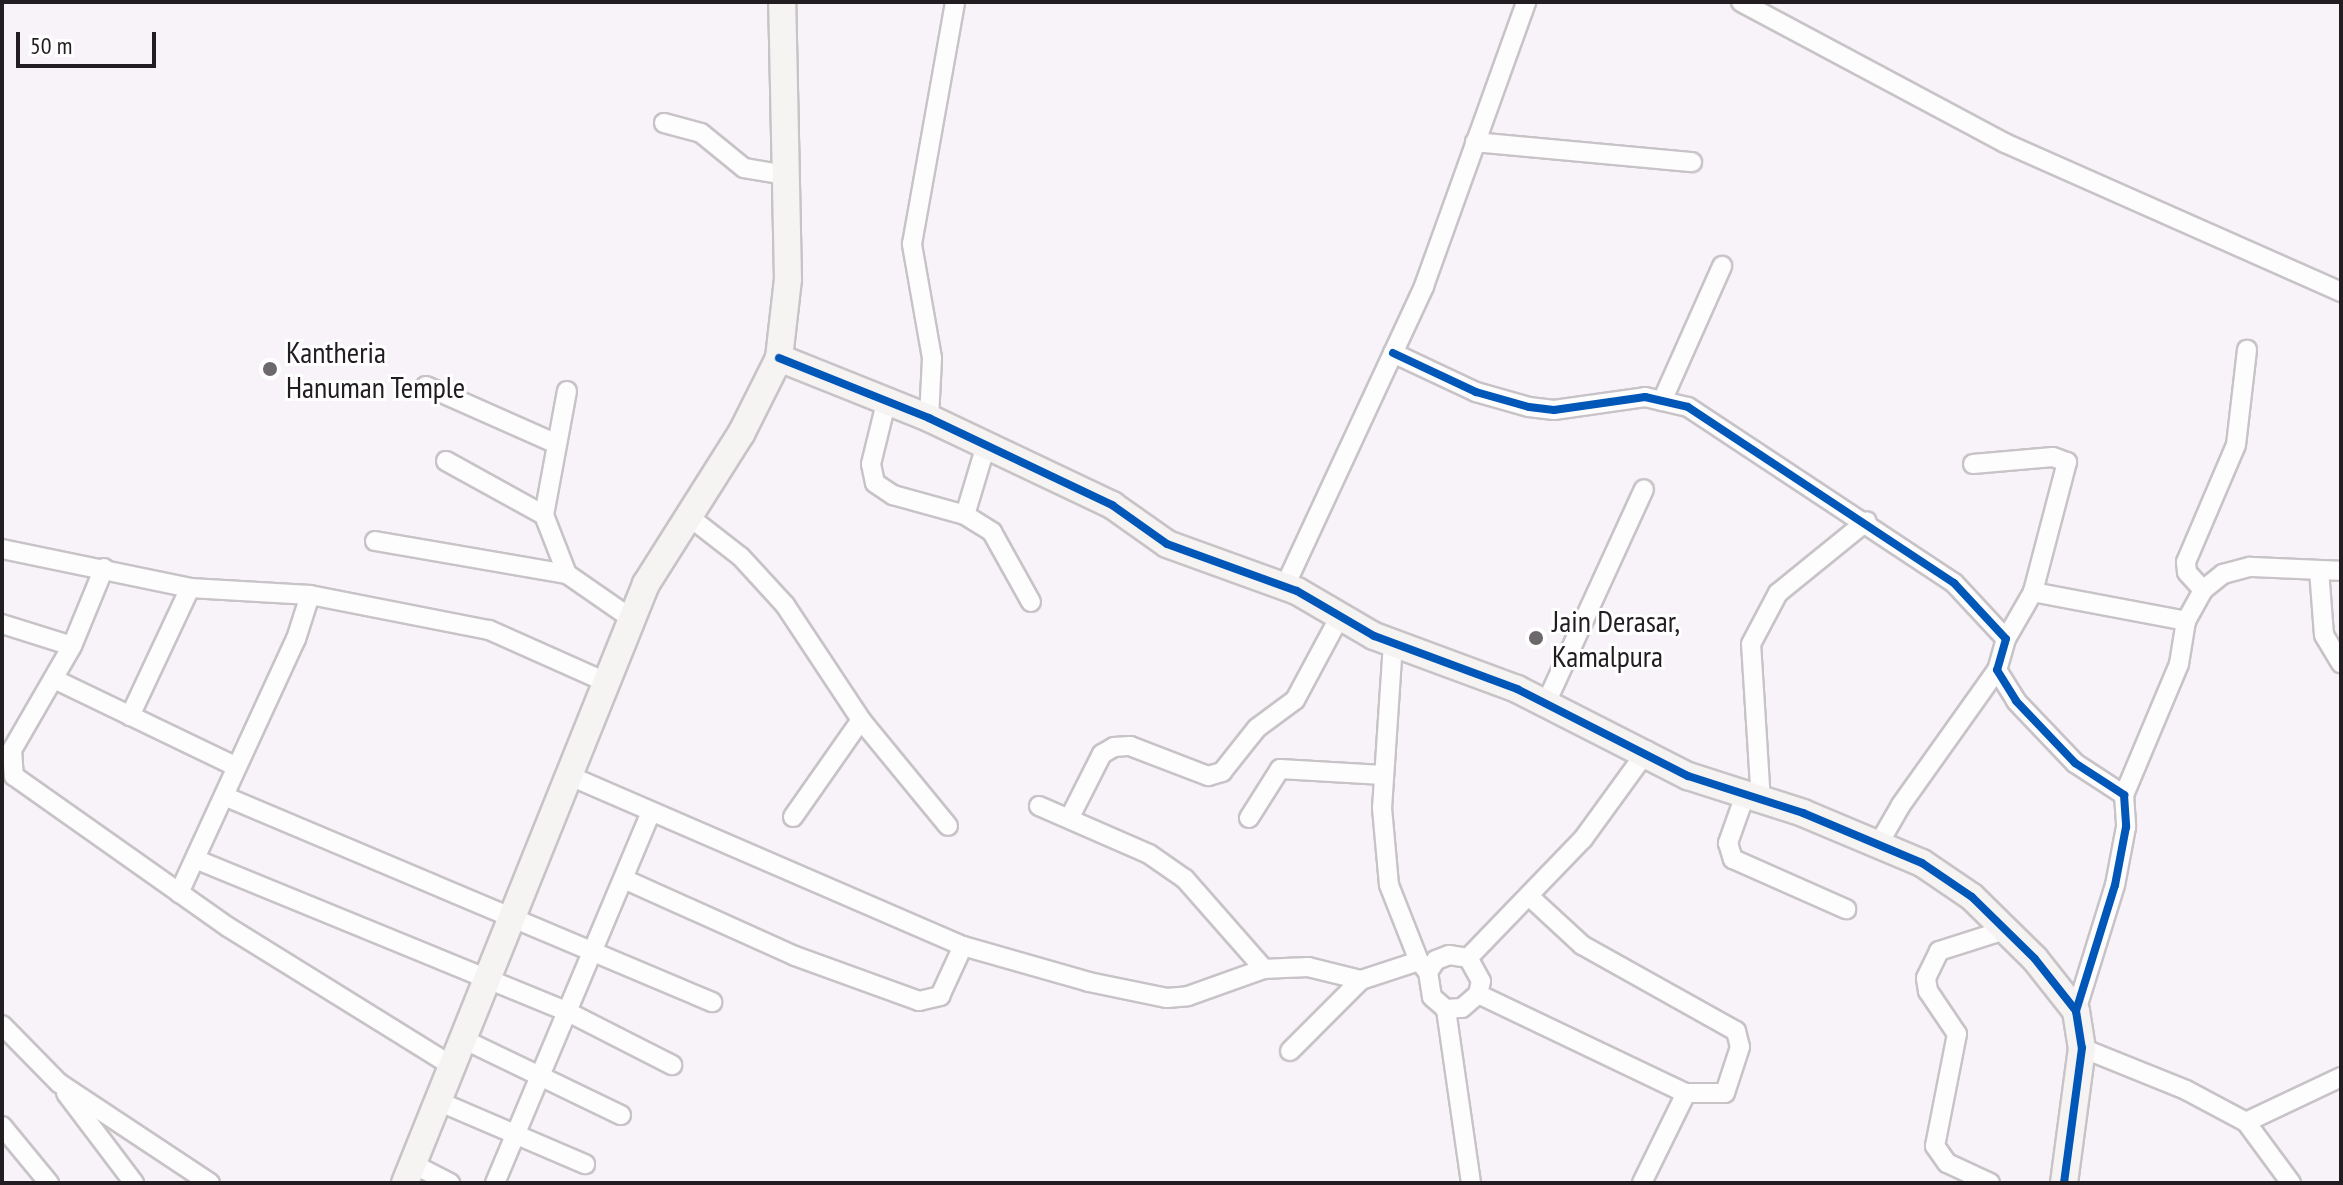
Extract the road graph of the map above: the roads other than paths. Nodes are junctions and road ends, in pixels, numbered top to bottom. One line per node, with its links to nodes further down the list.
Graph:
1 (782, 2): 8 (street)
2 (955, 2): 18 (street)
3 (1526, 2): 6 (street)
4 (1741, 2): 10 (street)
5 (664, 123): 8 (street)
6 (1475, 142): 7 (street); 12 (street)
7 (1692, 162)
8 (786, 175): 13 (street)
9 (1722, 266): 16 (street)
10 (2341, 292)
11 (2247, 350): 36 (street)
12 (1393, 353): 16 (street); 34 (street)
13 (779, 358): 17 (street); 25 (street)
14 (426, 386): 19 (street)
15 (567, 391): 19 (street)
16 (1662, 401): 27 (street)
17 (886, 403): 18 (street); 26 (street)
18 (929, 418): 20 (street)
19 (557, 444): 24 (street)
20 (986, 445): 26 (street); 34 (street)
21 (446, 461): 24 (street)
22 (1973, 464): 37 (street)
23 (1644, 489): 51 (street)
24 (544, 515): 33 (street)
25 (687, 515): 41 (street); 53 (street)
26 (965, 515): 39 (street)
27 (1867, 521): 44 (street); 60 (street)
28 (375, 541): 33 (street)
29 (2, 549): 30 (street)
30 (104, 568): 35 (street); 46 (street)
31 (2319, 570): 32 (street); 36 (street); 47 (street)
32 (2341, 571)
33 (567, 574): 41 (street)
34 (1285, 586): 40 (street)
35 (190, 588): 38 (street); 52 (street)
36 (2203, 590): 42 (street)
37 (2033, 592): 42 (street); 44 (street)
38 (310, 595): 50 (street); 55 (street)
39 (1031, 602)
40 (1340, 616): 45 (street); 64 (street)
41 (632, 619): 50 (street)
42 (2186, 621): 58 (street)
43 (2, 624): 46 (street)
44 (2006, 639): 48 (street)
45 (1393, 643): 51 (street); 56 (street)
46 (72, 646): 49 (street)
47 (2341, 663)
48 (1997, 670): 58 (street); 67 (street)
49 (54, 679): 52 (street); 70 (street)
50 (606, 682): 57 (street)
51 (1546, 703): 54 (street)
52 (130, 716): 55 (street)
53 (861, 720): 63 (street); 66 (street)
54 (1647, 751): 60 (street); 71 (street)
55 (235, 766): 59 (street)
56 (1383, 775): 65 (street); 78 (street)
57 (570, 776): 62 (street); 73 (street)
58 (2124, 795): 85 (street)
59 (224, 796): 68 (street); 73 (street)
60 (1752, 800): 67 (street); 72 (street)
61 (1039, 806): 64 (street)
62 (651, 812): 69 (street); 75 (street)
63 (793, 817)
64 (1070, 817): 79 (street)
65 (1249, 818)
66 (948, 826)
67 (1878, 845): 74 (street)
68 (195, 859): 70 (street); 80 (street)
69 (626, 880): 75 (street); 76 (street)
70 (179, 893): 92 (street)
71 (1530, 897): 77 (street); 96 (street)
72 (1846, 909)
73 (515, 918): 76 (street); 80 (street)
74 (2002, 931): 85 (street); 111 (street)
75 (963, 946): 79 (street)
76 (595, 951): 83 (street); 86 (street)
77 (1468, 958): 78 (street); 82 (street)
78 (1423, 966): 81 (street); 84 (street)
79 (1264, 969): 81 (street)
80 (491, 979): 86 (street); 88 (street)
81 (1361, 980): 90 (street)
82 (1478, 994): 84 (street); 96 (street)
83 (712, 1002)
84 (1446, 1009): 109 (street)
85 (2076, 1011): 89 (street)
86 (568, 1012): 91 (street); 93 (street)
87 (2, 1025): 95 (street)
88 (465, 1040): 92 (street); 93 (street)
89 (2082, 1048): 99 (street); 112 (street)
90 (1290, 1051)
91 (672, 1065)
92 (454, 1067): 97 (street)
93 (540, 1075): 98 (street); 101 (street)
94 (2341, 1077): 99 (street)
95 (59, 1083): 105 (street); 106 (street)
96 (1686, 1093): 110 (street)
97 (440, 1102): 101 (street); 103 (street)
98 (621, 1115)
99 (2246, 1122): 113 (street)
100 (2, 1126): 104 (street)
101 (514, 1135): 102 (street); 108 (street)
102 (585, 1164)
103 (409, 1173): 107 (street)
104 (49, 1183)
105 (134, 1183)
106 (210, 1183)
107 (450, 1183)
108 (495, 1183)
109 (1472, 1183)
110 (1642, 1183)
111 (1990, 1183)
112 (2064, 1183)
113 (2291, 1183)

